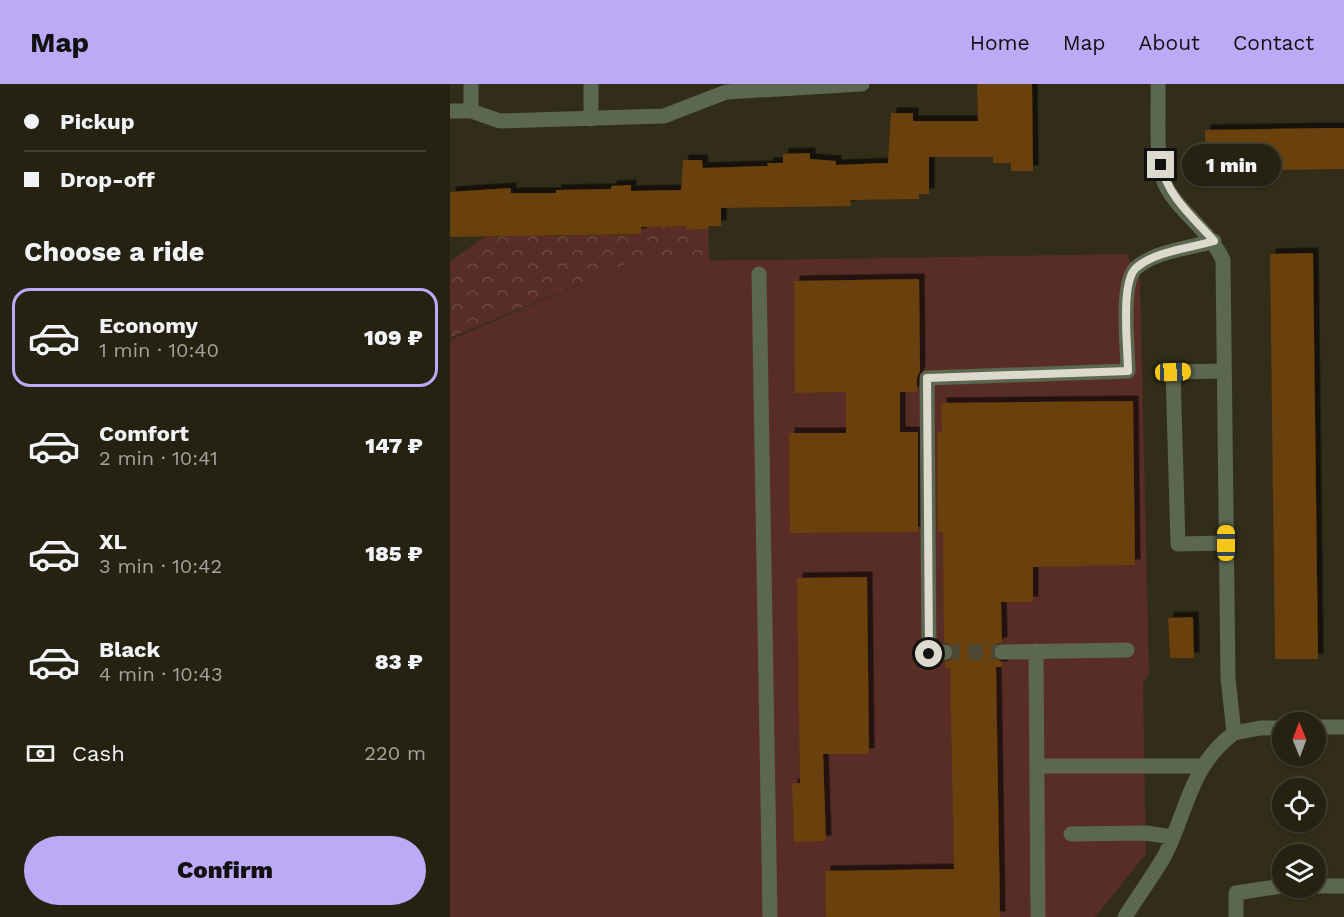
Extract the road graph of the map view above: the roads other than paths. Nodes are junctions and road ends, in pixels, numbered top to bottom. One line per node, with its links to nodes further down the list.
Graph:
1 (471, 84): 6 (lane)
2 (591, 84): 7 (lane)
3 (862, 84): 7 (lane)
4 (1158, 84): 8 (lane)
5 (450, 111): 6 (lane)
6 (471, 111): 7 (lane)
7 (591, 119)
8 (1214, 241): 10 (lane); 14 (lane)
9 (759, 274): 27 (lane)
10 (1224, 371): 11 (lane); 11 (lane)
11 (1226, 543): 19 (lane)
12 (1127, 650): 13 (lane)
13 (1036, 651): 15 (lane); 21 (lane)
14 (945, 652)
15 (1002, 652)
16 (1326, 727): 17 (lane)
17 (1344, 727)
18 (1272, 728): 19 (lane)
19 (1234, 733): 20 (lane)
20 (1202, 765): 21 (lane); 23 (lane)
21 (1037, 766): 28 (lane)
22 (1071, 834): 23 (lane)
23 (1172, 837): 29 (lane)
24 (1326, 886): 25 (lane)
25 (1344, 886)
26 (1272, 888): 30 (lane)
27 (771, 917)
28 (1038, 917)
29 (1125, 917)
30 (1236, 917)

